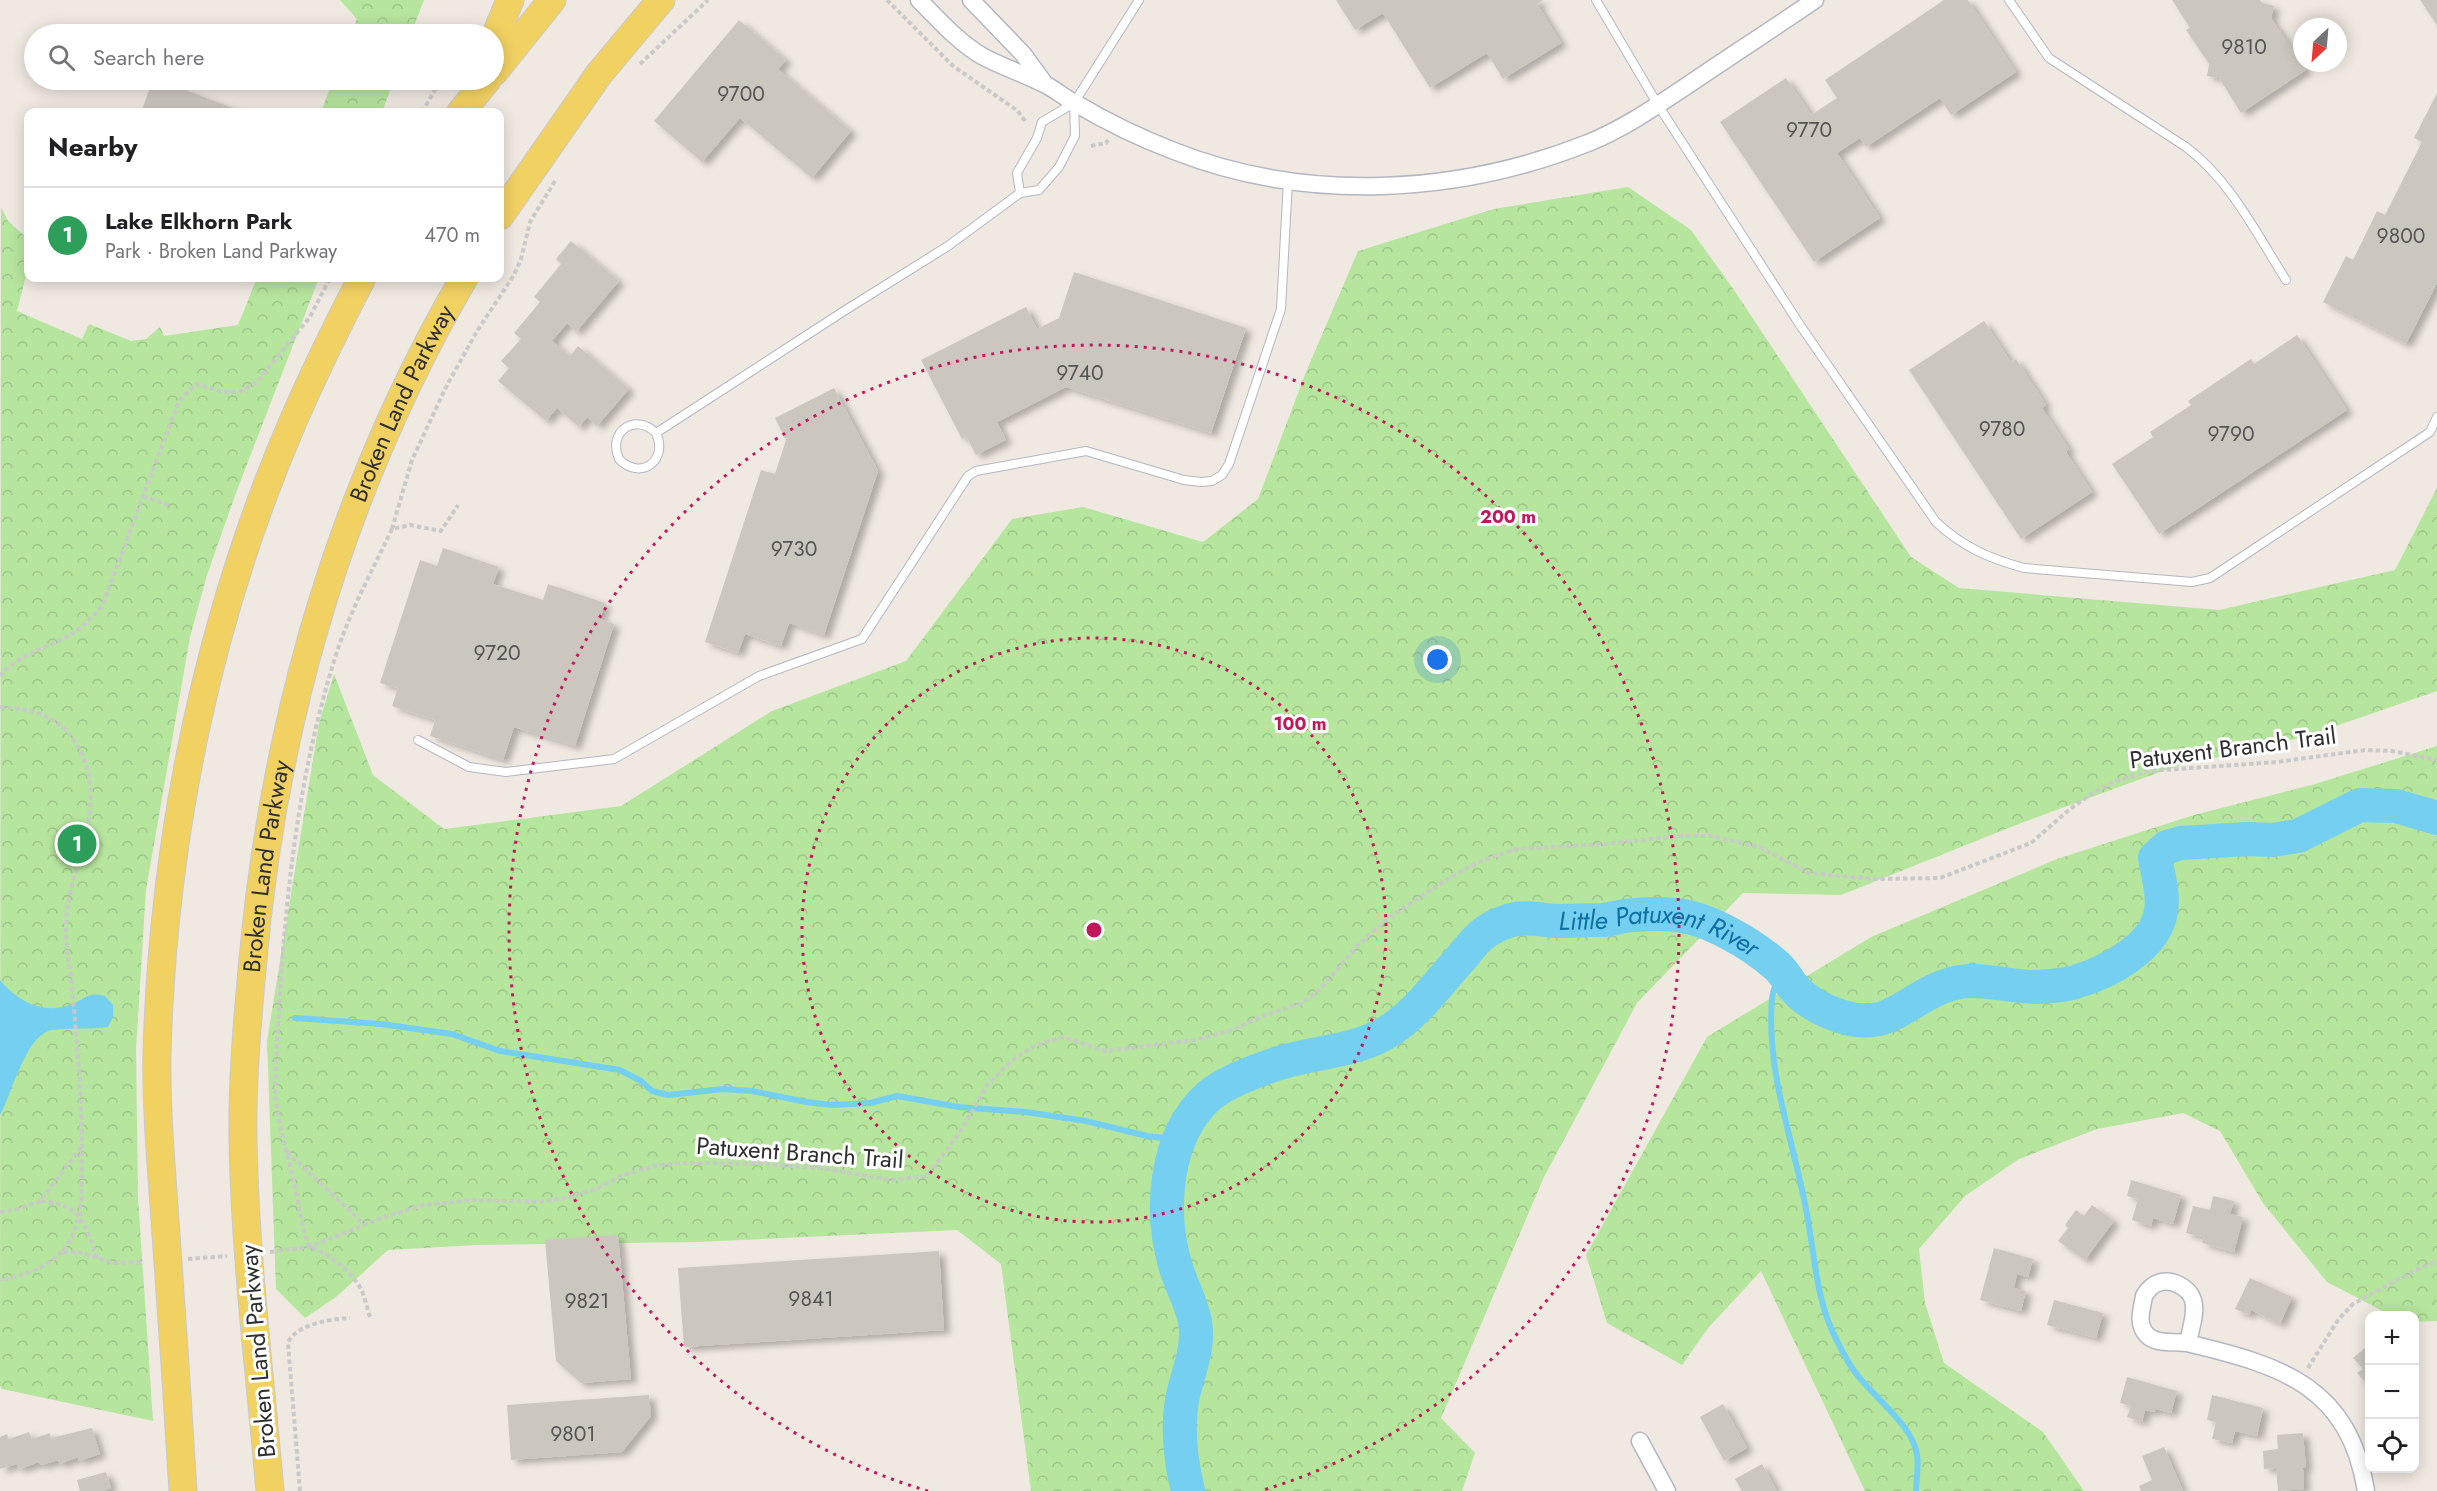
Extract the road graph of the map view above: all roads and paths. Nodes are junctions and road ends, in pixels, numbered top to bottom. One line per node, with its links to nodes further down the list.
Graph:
1 (510, 0): 12 (main road)
2 (552, 0): 13 (main road)
3 (661, 0): 28 (main road)
4 (708, 0): 14 (path)
5 (887, 0): 24 (path)
6 (919, 0): 15 (street)
7 (971, 0): 15 (street)
8 (1139, 0): 19 (lane)
9 (1596, 0): 20 (lane)
10 (1815, 0): 20 (street)
11 (2009, 0): 29 (lane)
12 (500, 24)
13 (504, 60)
14 (637, 67)
15 (1045, 85): 19 (street)
16 (435, 90): 21 (path)
17 (470, 90): 22 (main road)
18 (479, 90): 23 (main road)
19 (1074, 103): 26 (street); 27 (lane); 27 (lane)
20 (1658, 105): 26 (street); 33 (lane)
21 (424, 108)
22 (462, 108)
23 (463, 108)
24 (1025, 121)
25 (560, 174): 38 (path)
26 (1288, 181): 41 (lane)
27 (1020, 193): 34 (lane)
28 (504, 210)
29 (2286, 280)
30 (328, 282): 35 (path)
31 (360, 282): 63 (main road)
32 (462, 282): 64 (main road, Broken Land Parkway)
33 (2437, 417)
34 (656, 433): 34 (lane)
35 (142, 496): 37 (path); 39 (path)
36 (458, 505): 38 (path)
37 (170, 507)
38 (392, 529): 44 (path)
39 (0, 676)
40 (0, 707): 43 (path)
41 (418, 740)
42 (2437, 760): 48 (path, Patuxent Branch Trail)
43 (82, 1148): 45 (path); 47 (path)
44 (286, 1151): 48 (path); 49 (path)
45 (40, 1201): 46 (path); 47 (path)
46 (0, 1212)
47 (80, 1215): 50 (path); 53 (path)
48 (365, 1225): 49 (path, Patuxent Branch Trail)
49 (309, 1247): 51 (path, Patuxent Branch Trail); 58 (path)
50 (62, 1252): 53 (path); 57 (path)
51 (268, 1252)
52 (227, 1256): 54 (path)
53 (98, 1259): 56 (path)
54 (187, 1259)
55 (2437, 1261): 61 (path)
56 (144, 1262)
57 (0, 1280)
58 (370, 1317)
59 (350, 1318): 65 (path)
60 (2188, 1343): 61 (street)
61 (2301, 1382): 67 (street)
62 (1640, 1441): 66 (street)
63 (183, 1491)
64 (270, 1491)
65 (300, 1491)
66 (1667, 1491)
67 (2366, 1491)

